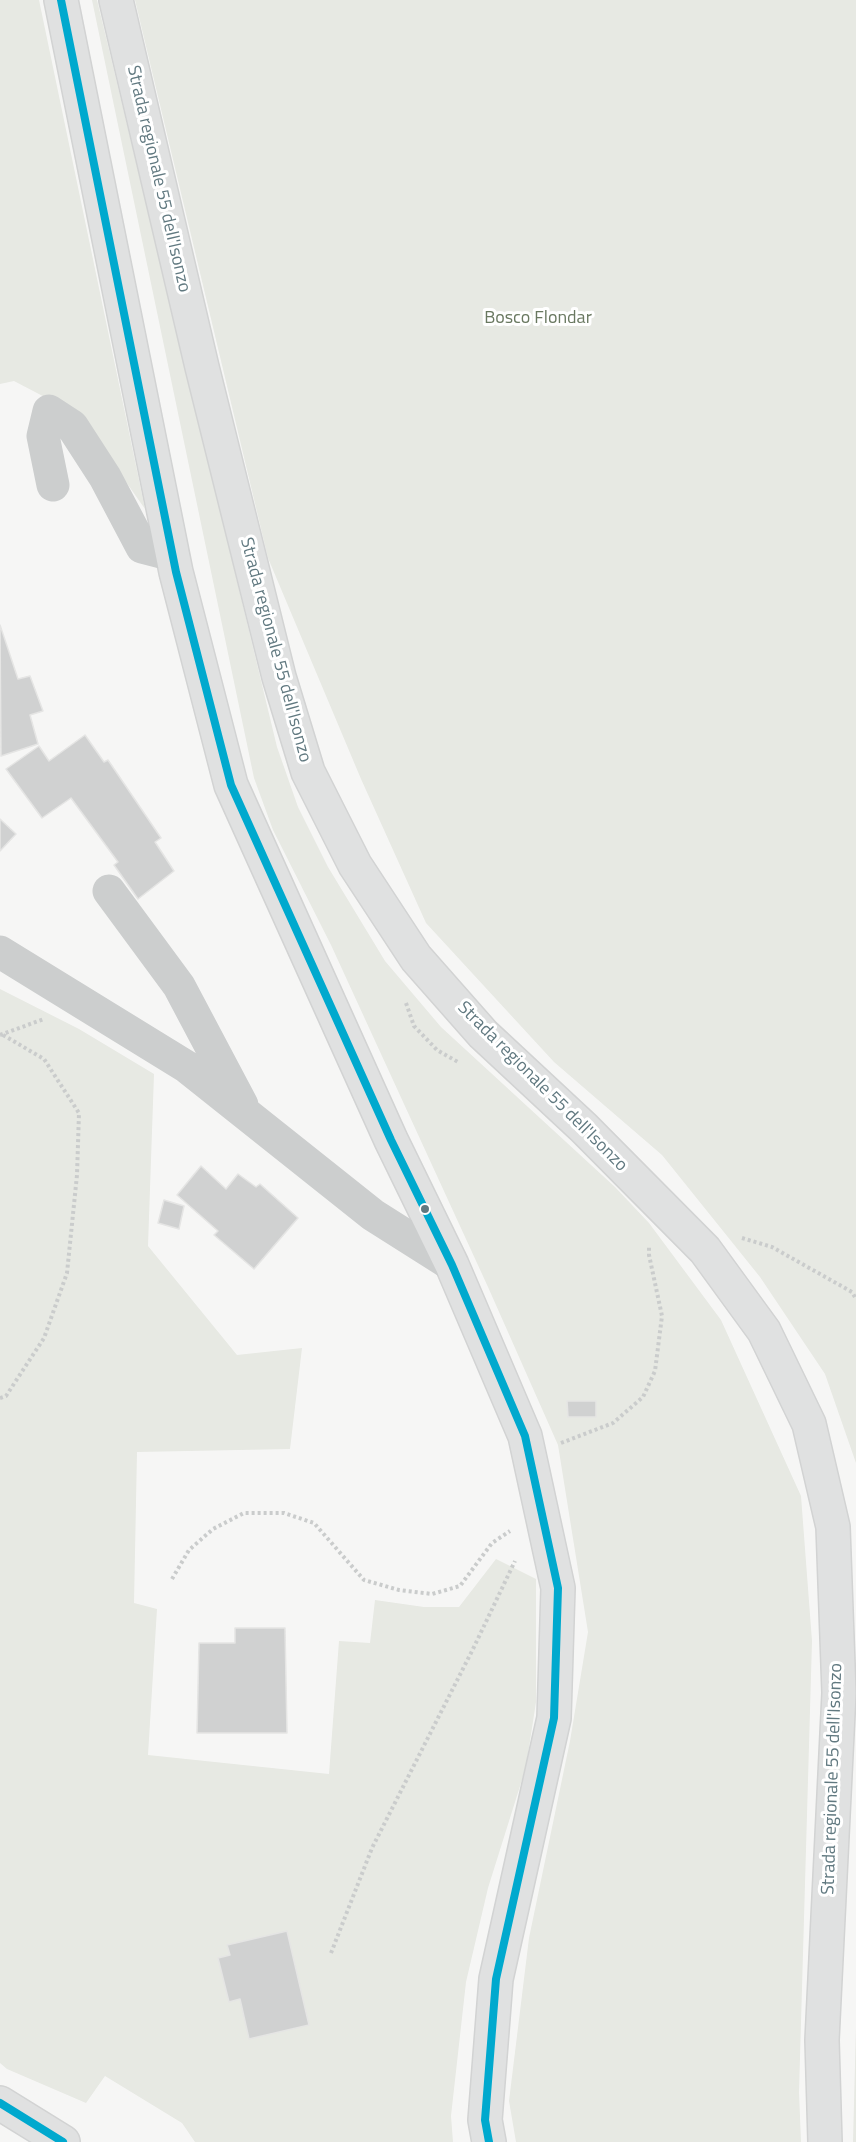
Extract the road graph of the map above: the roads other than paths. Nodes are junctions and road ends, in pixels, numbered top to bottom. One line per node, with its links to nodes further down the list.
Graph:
1 (61, 0): 4 (main road)
2 (116, 0): 12 (main road, Strada regionale 55 dell'Isonzo)
3 (53, 484): 4 (street)
4 (173, 555): 8 (main road)
5 (109, 891): 7 (street)
6 (0, 952): 7 (street)
7 (248, 1116): 8 (street)
8 (452, 1265): 11 (main road)
9 (0, 2103): 10 (main road)
10 (63, 2142)
11 (489, 2142)
12 (825, 2142)

